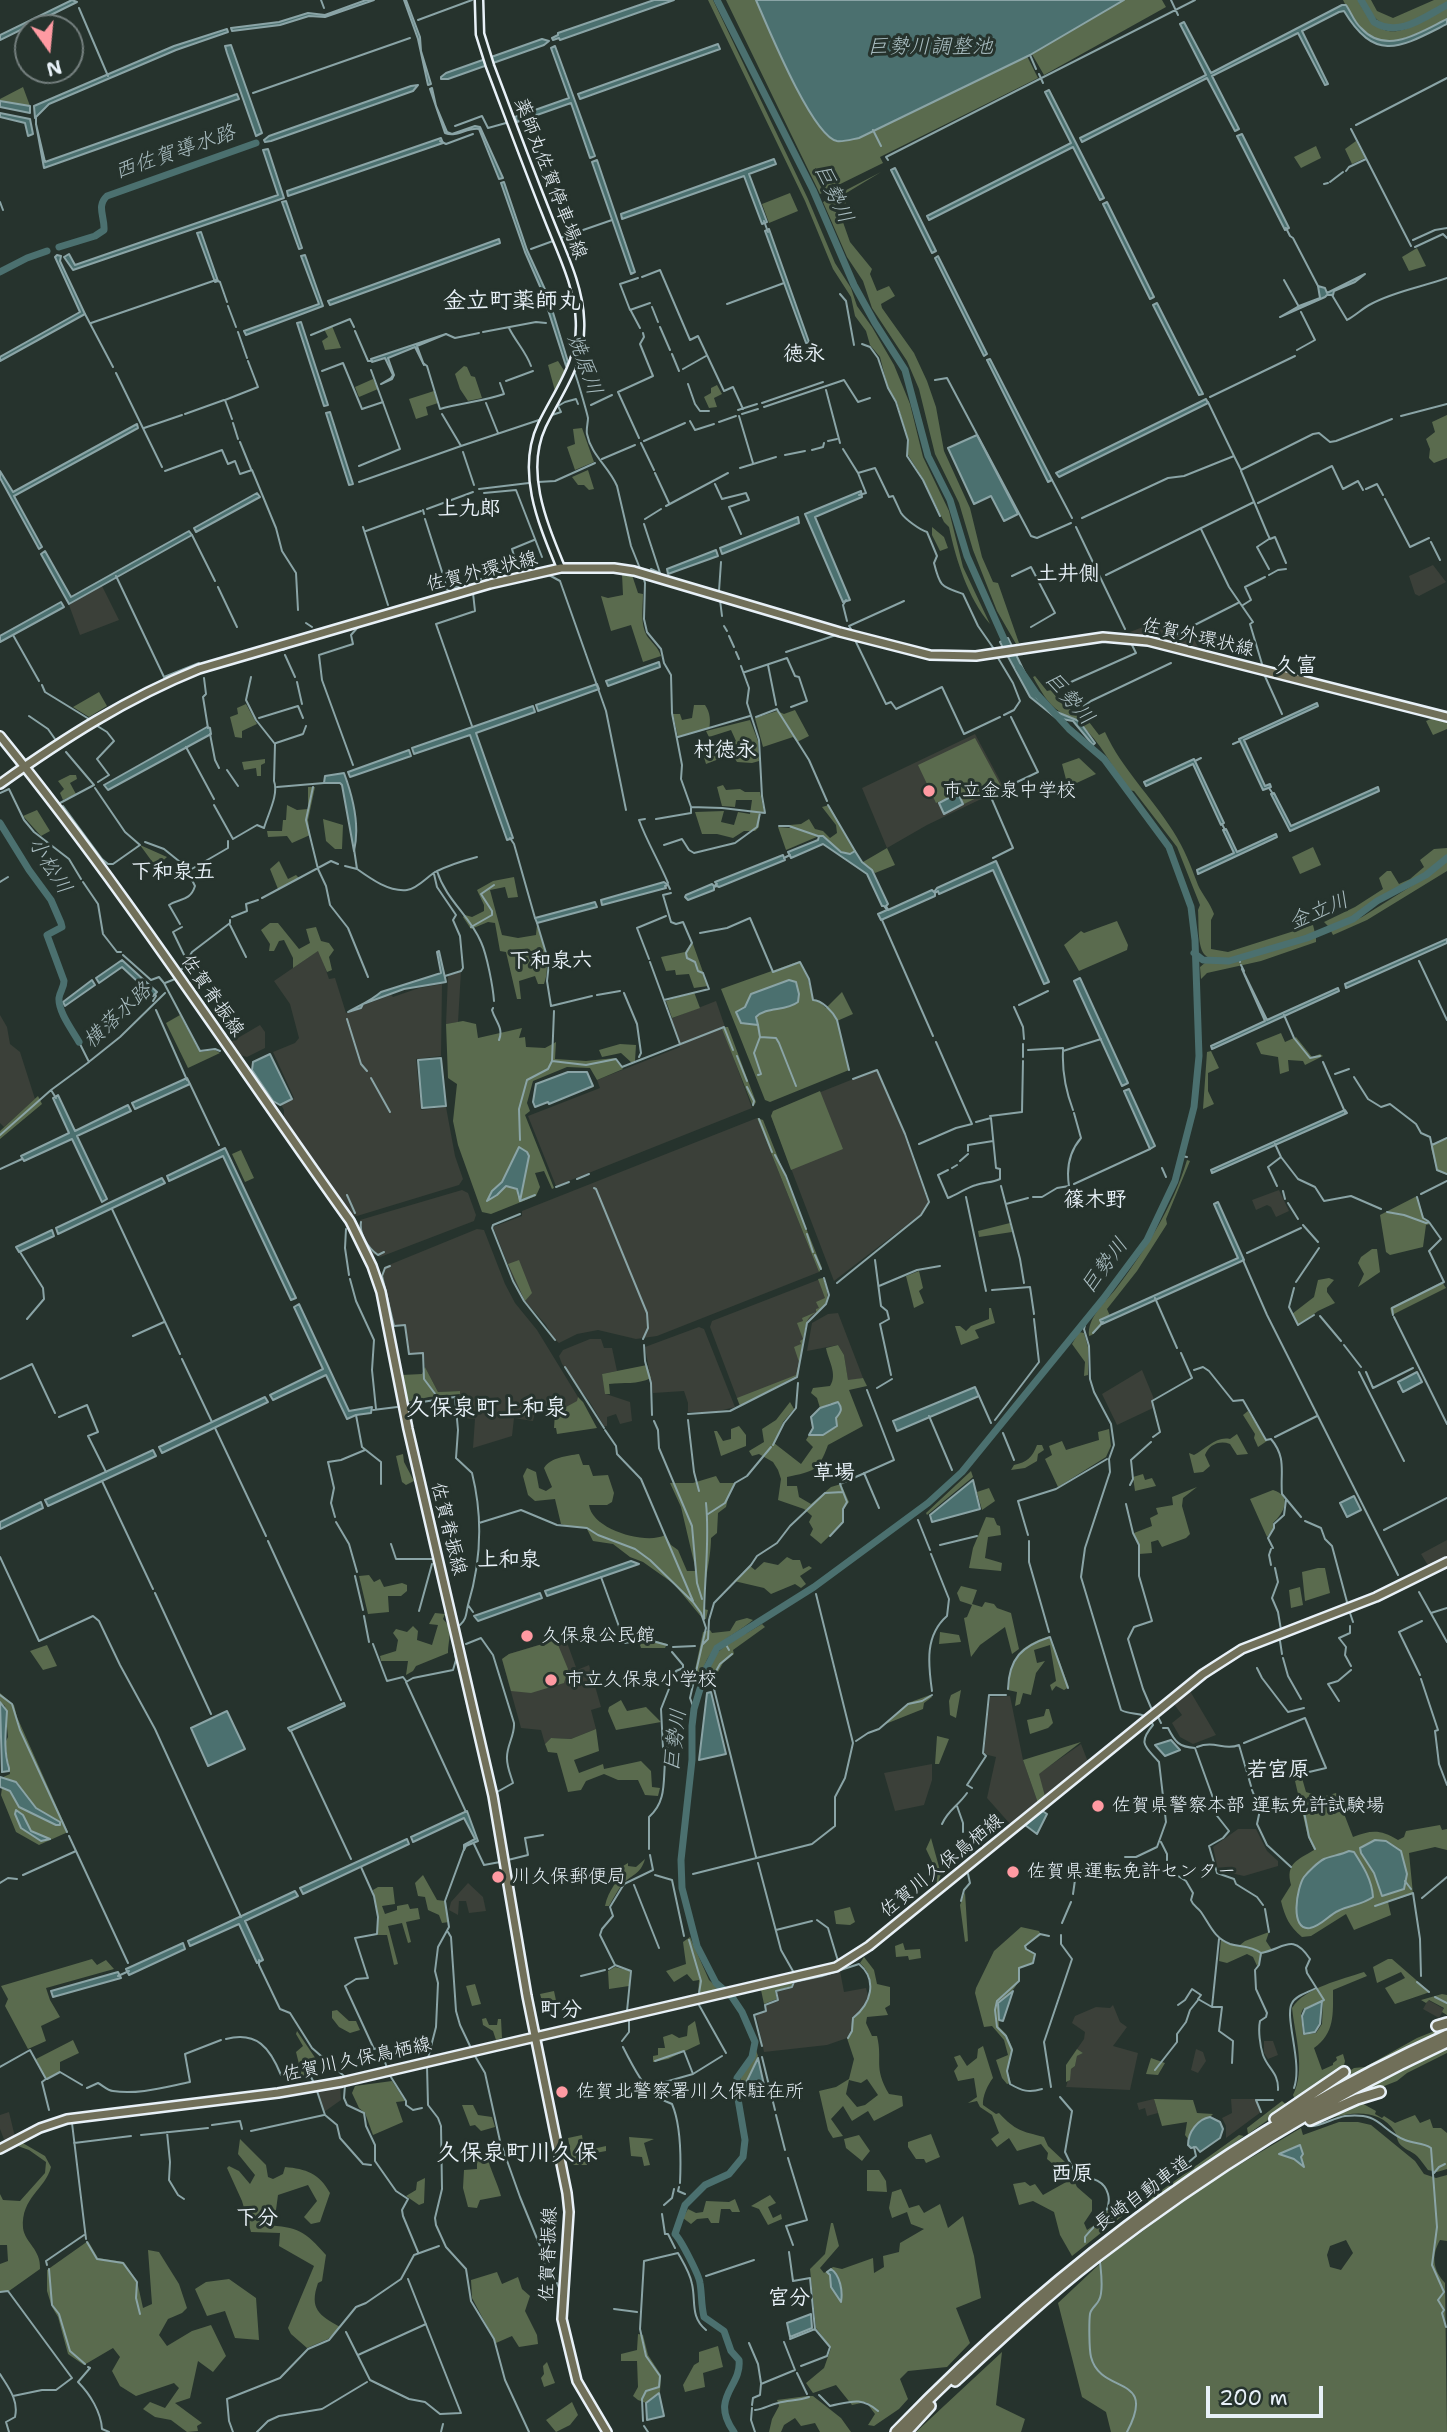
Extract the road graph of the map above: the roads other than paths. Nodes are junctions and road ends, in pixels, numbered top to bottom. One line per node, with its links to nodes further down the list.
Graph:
1 (479, 0): 2 (main road, 薬師丸佐賀停車場線)
2 (561, 568): 3 (main road, 佐賀外環状線); 5 (main road, 佐賀外環状線)
3 (1447, 717)
4 (0, 736): 5 (main road, 佐賀脊振線)
5 (25, 766): 6 (main road, 佐賀外環状線); 11 (main road, 佐賀脊振線)
6 (0, 784)
7 (1447, 1562): 11 (main road, 佐賀川久保鳥栖線)
8 (1447, 2023): 9 (highway)
9 (1437, 2026)
10 (1447, 2035): 17 (highway, 長崎自動車道)
11 (535, 2037): 15 (main road, 佐賀川久保鳥栖線); 18 (main road, 佐賀脊振線)
12 (1447, 2042): 16 (highway, 長崎自動車道)
13 (1344, 2072): 17 (highway)
14 (1380, 2092): 16 (highway)
15 (0, 2149)
16 (1228, 2162): 20 (highway, 長崎自動車道)
17 (1182, 2185): 19 (highway, 長崎自動車道)
18 (607, 2432)
19 (896, 2432)
20 (906, 2432)

